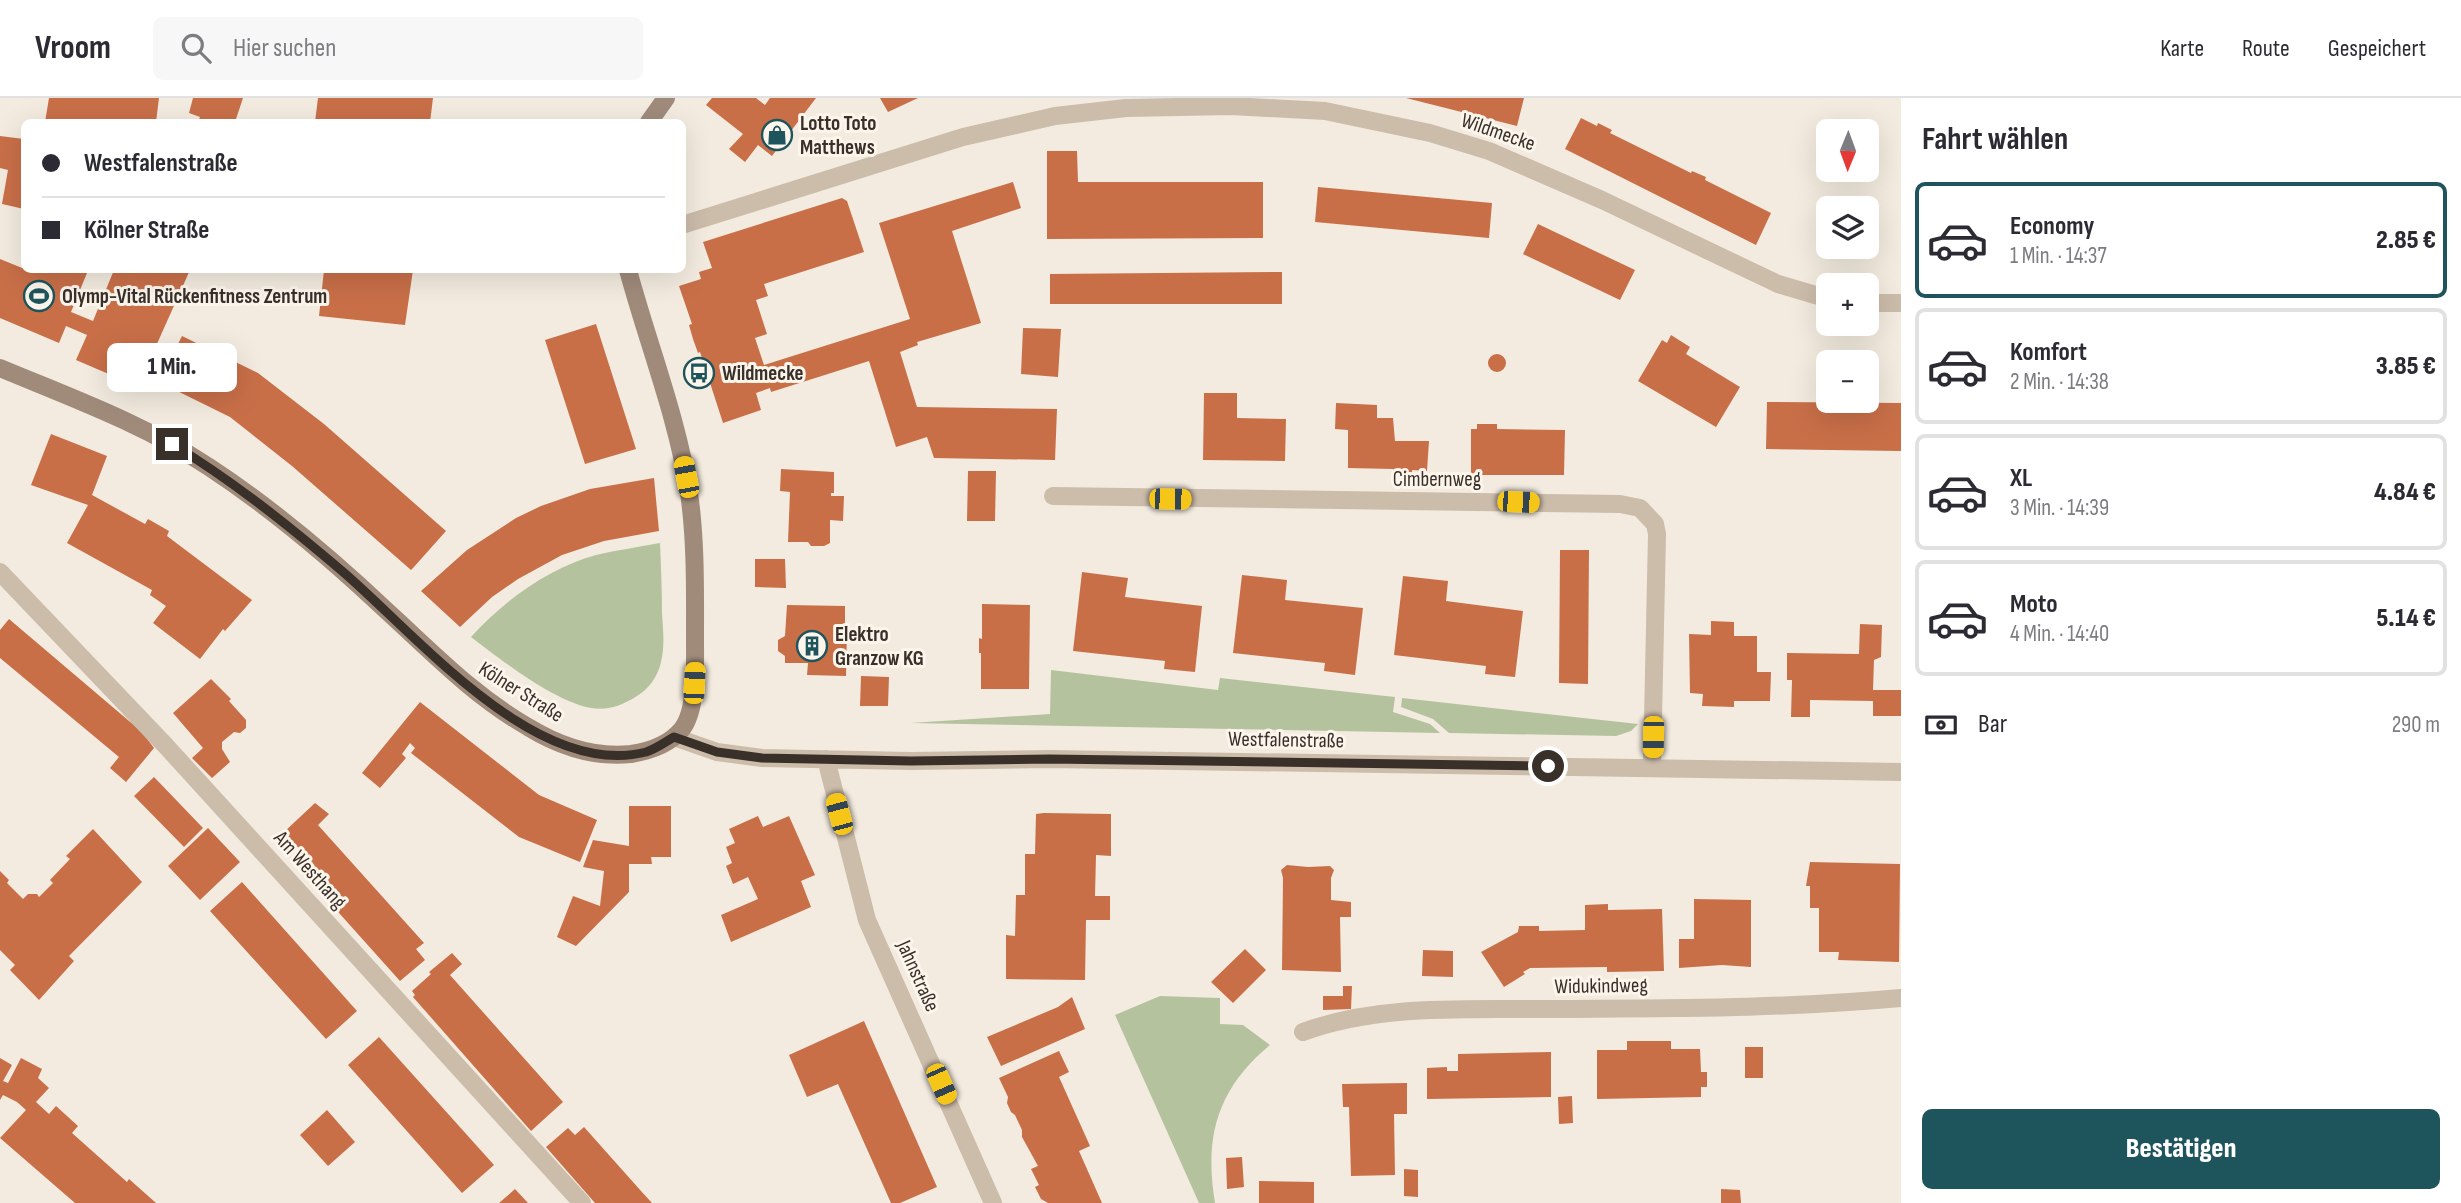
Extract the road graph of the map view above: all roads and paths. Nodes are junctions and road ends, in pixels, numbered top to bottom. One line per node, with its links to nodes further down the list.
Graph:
1 (666, 98): 2 (main road)
2 (651, 119)
3 (686, 224): 5 (street, Wildmecke)
4 (629, 273): 11 (main road)
5 (1816, 295)
6 (1879, 303): 7 (street)
7 (1901, 303)
8 (0, 368): 11 (main road, Kölner Straße)
9 (1053, 496): 13 (street, Cimbernweg)
10 (0, 572): 17 (street, Am Westhang)
11 (674, 737): 12 (street, Westfalenstraße)
12 (826, 759): 13 (street, Westfalenstraße); 18 (street, Jahnstraße)
13 (1652, 767): 14 (street, Westfalenstraße)
14 (1901, 772)
15 (1901, 998): 16 (street, Widukindweg)
16 (1303, 1032)
17 (582, 1203)
18 (993, 1203)

